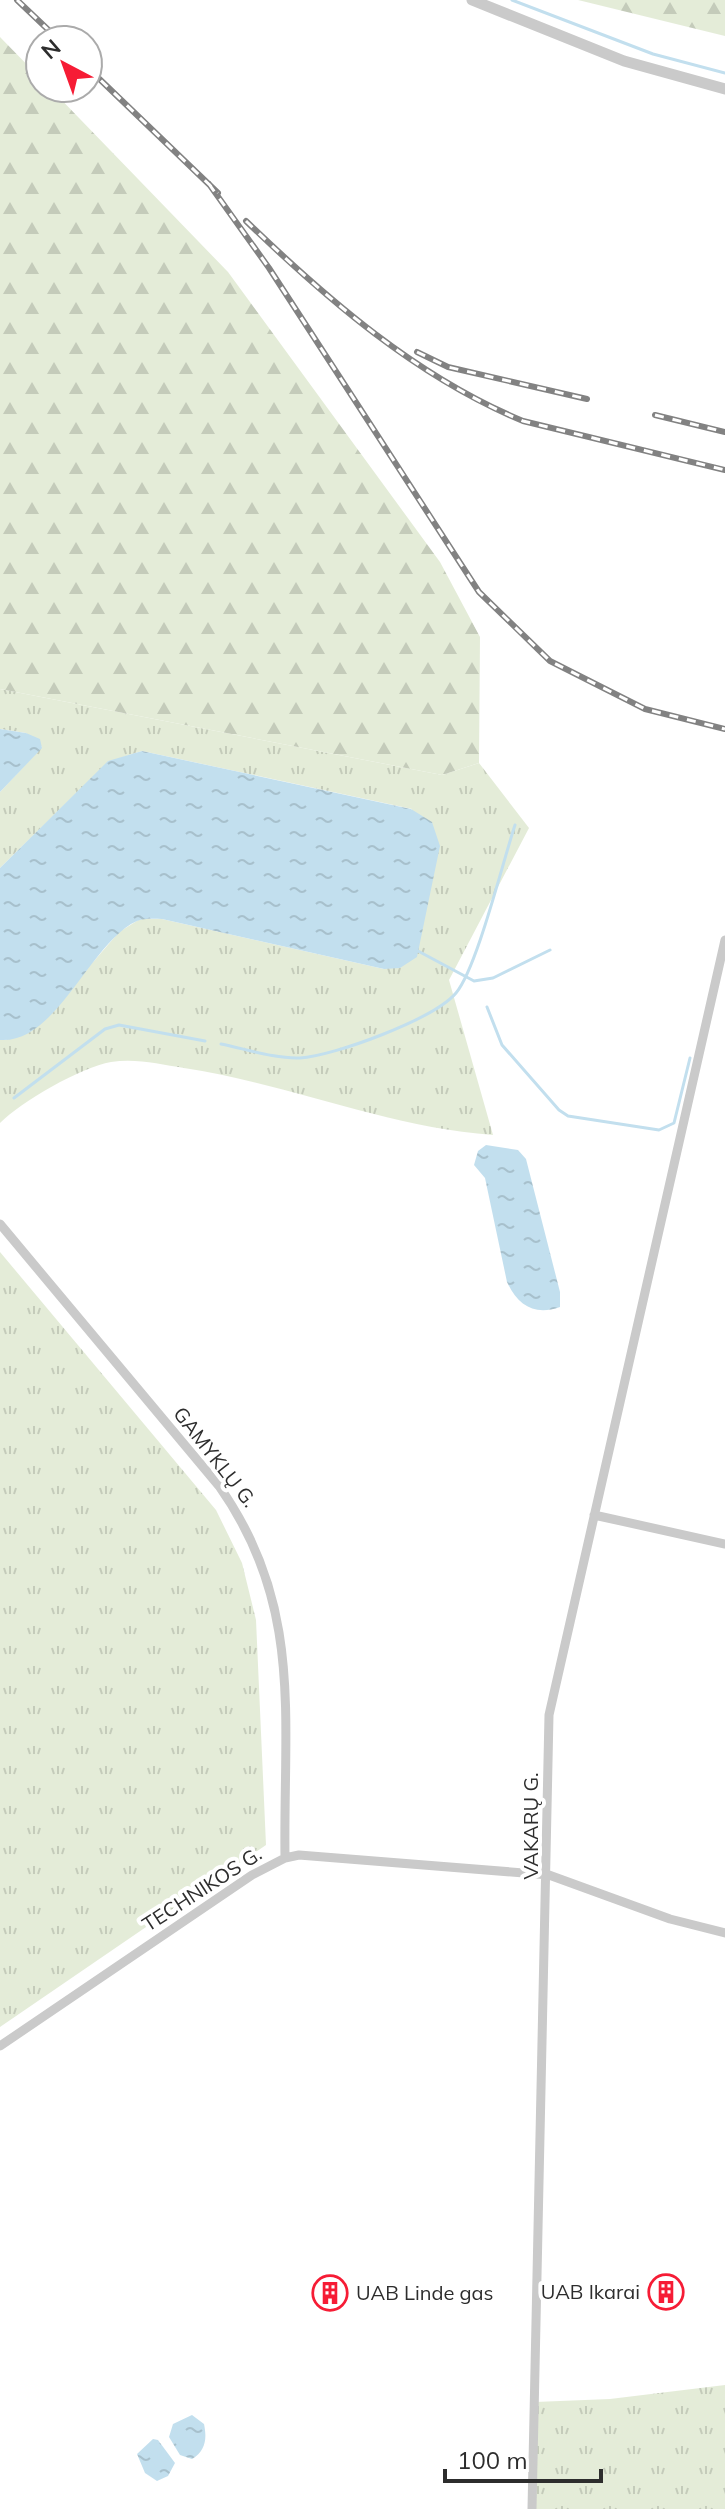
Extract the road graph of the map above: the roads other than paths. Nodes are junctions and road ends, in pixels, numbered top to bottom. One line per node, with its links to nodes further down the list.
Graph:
1 (472, 0): 2 (street)
2 (725, 89)
3 (725, 940): 5 (street, VAKARŲ G.)
4 (0, 1224): 7 (street, GAMYKLŲ G.)
5 (594, 1515): 6 (street); 8 (street, VAKARŲ G.)
6 (725, 1544)
7 (285, 1858): 8 (street, TECHNIKOS G.); 10 (street, TECHNIKOS G.)
8 (549, 1875): 9 (street, TECHNIKOS G.); 11 (street, VAKARŲ G.)
9 (725, 1933)
10 (0, 2046)
11 (532, 2509)

